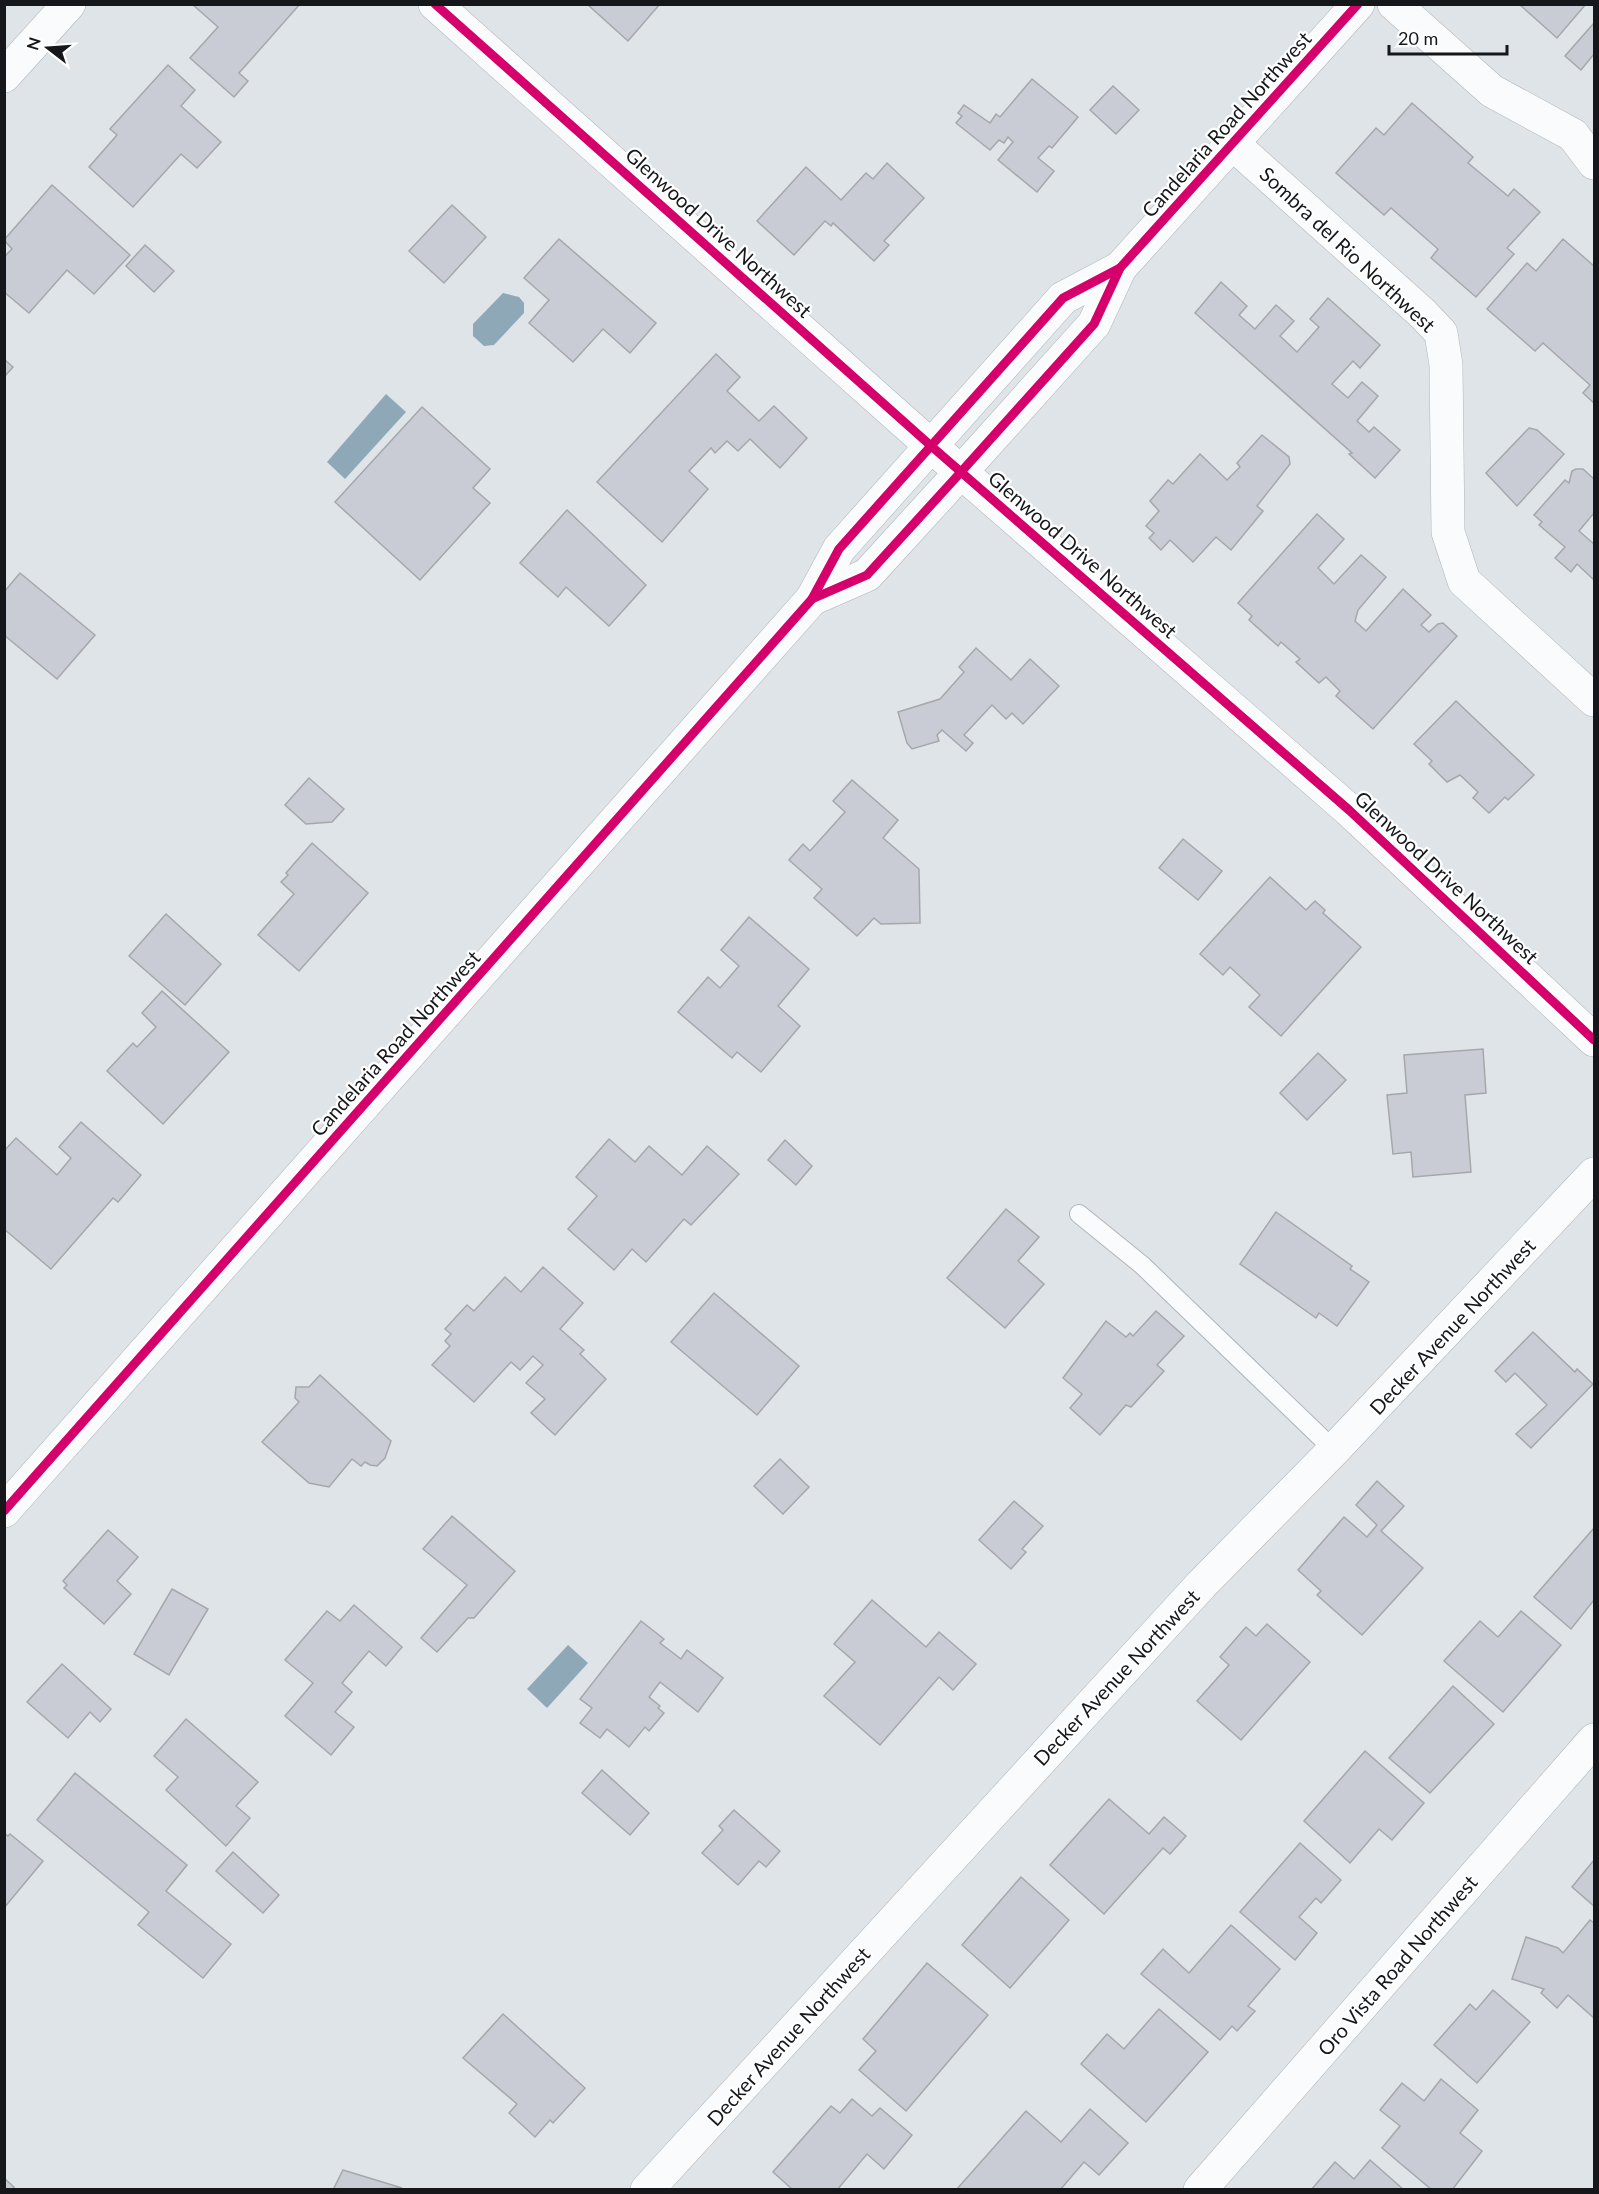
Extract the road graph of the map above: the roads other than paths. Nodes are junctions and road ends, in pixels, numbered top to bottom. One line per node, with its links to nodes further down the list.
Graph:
1 (69, 4): 5 (street)
2 (1358, 4): 6 (street, Candelaria Road Northwest)
3 (1394, 4): 7 (street)
4 (440, 6): 9 (street, Glenwood Drive Northwest)
5 (4, 76)
6 (1233, 144): 8 (street, Candelaria Road Northwest); 12 (street, Sombra del Rio Northwest)
7 (1594, 163)
8 (1120, 268): 9 (street, Candelaria Road Northwest); 10 (street, Candelaria Road Northwest)
9 (930, 445): 10 (street, Glenwood Drive Northwest); 11 (street, Candelaria Road Northwest)
10 (961, 472): 11 (street, Candelaria Road Northwest); 13 (street, Glenwood Drive Northwest)
11 (812, 599): 17 (street, Candelaria Road Northwest)
12 (1594, 700)
13 (1594, 1040)
14 (1594, 1174): 16 (street, Decker Avenue Northwest)
15 (1079, 1214): 16 (lane)
16 (1334, 1450): 19 (street, Decker Avenue Northwest)
17 (4, 1511)
18 (1594, 1740): 20 (street, Oro Vista Road Northwest)
19 (647, 2190)
20 (1200, 2190)

